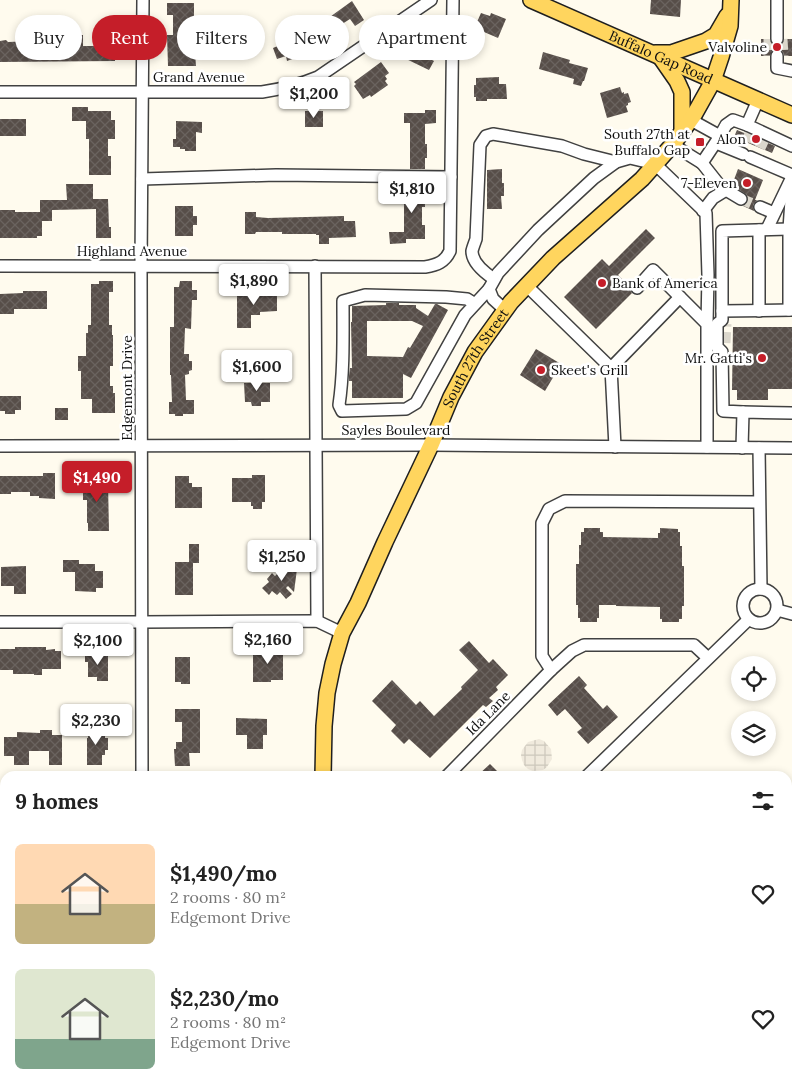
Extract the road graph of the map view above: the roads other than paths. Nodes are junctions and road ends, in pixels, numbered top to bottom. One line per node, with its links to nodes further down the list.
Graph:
1 (143, 0): 13 (street, Edgemont Drive)
2 (431, 0): 13 (street, Grand Avenue)
3 (453, 0): 28 (street)
4 (531, 0): 8 (main road, Buffalo Gap Road)
5 (777, 2): 7 (street)
6 (731, 5): 8 (main road); 11 (main road, South 27th Street)
7 (776, 39)
8 (655, 55): 11 (main road, Buffalo Gap Road); 18 (main road)
9 (776, 58): 10 (street)
10 (792, 72)
11 (713, 81): 14 (main road, Buffalo Gap Road); 16 (main road, South 27th Street)
12 (0, 92): 13 (street, Grand Avenue)
13 (143, 92): 29 (street, Edgemont Drive)
14 (758, 100): 15 (main road, Buffalo Gap Road); 17 (street)
15 (792, 115)
16 (691, 120): 18 (main road, South 27th Street); 19 (street)
17 (751, 128): 19 (street); 21 (street)
18 (677, 138): 25 (street); 26 (main road, South 27th Street)
19 (718, 139): 23 (street); 25 (street)
20 (747, 142): 23 (street)
21 (792, 146)
22 (760, 148): 23 (street)
23 (748, 156): 27 (street)
24 (616, 162): 26 (street); 41 (street); 41 (street)
25 (702, 163): 31 (street)
26 (655, 164): 34 (street); 42 (main road, South 27th Street)
27 (792, 176): 35 (street)
28 (451, 177): 29 (street); 40 (street, Highland Avenue)
29 (142, 180): 39 (street, Edgemont Drive)
30 (792, 186): 36 (street)
31 (726, 190): 32 (street); 34 (street)
32 (741, 199)
33 (760, 207): 35 (street)
34 (703, 210): 51 (street)
35 (774, 213): 37 (street)
36 (789, 229): 37 (street); 49 (street)
37 (763, 230): 48 (street); 50 (street)
38 (0, 266): 39 (street, Highland Avenue)
39 (141, 266): 40 (street, Highland Avenue); 55 (street, Edgemont Drive)
40 (315, 266): 56 (street)
41 (494, 279): 44 (street)
42 (527, 286): 47 (main road, South 27th Street); 52 (street)
43 (637, 288): 45 (street)
44 (489, 290): 46 (street); 47 (street)
45 (680, 297): 51 (street); 52 (street)
46 (475, 304): 46 (street)
47 (505, 310): 57 (main road, South 27th Street)
48 (759, 310): 49 (street); 50 (street)
49 (790, 310)
50 (723, 319): 53 (street)
51 (707, 324): 60 (street)
52 (610, 368): 59 (street)
53 (743, 412): 54 (street); 61 (street)
54 (792, 413)
55 (142, 445): 56 (street, Sayles Boulevard); 58 (street, Sayles Boulevard); 71 (street, Edgemont Drive)
56 (316, 445): 57 (street, Sayles Boulevard); 69 (street)
57 (431, 445): 59 (street, Sayles Boulevard); 72 (main road, South 27th Street)
58 (0, 446)
59 (615, 447): 60 (street, Sayles Boulevard)
60 (707, 448): 61 (street, Sayles Boulevard)
61 (742, 448): 62 (street, Sayles Boulevard)
62 (759, 448): 63 (street, Sayles Boulevard); 64 (street)
63 (792, 448)
64 (759, 502): 65 (street); 74 (street)
65 (760, 589): 66 (street); 68 (street)
66 (777, 610): 67 (street); 68 (street)
67 (792, 614)
68 (749, 620): 73 (street)
69 (316, 621): 71 (street); 72 (street)
70 (0, 622): 71 (street)
71 (142, 622): 75 (street, Edgemont Drive)
72 (342, 633): 76 (main road, South 27th Street)
73 (708, 658): 74 (street, Ida Lane); 78 (street)
74 (551, 670): 77 (street, Ida Lane)
75 (142, 771)
76 (323, 771)
77 (452, 771)
78 (592, 771)

